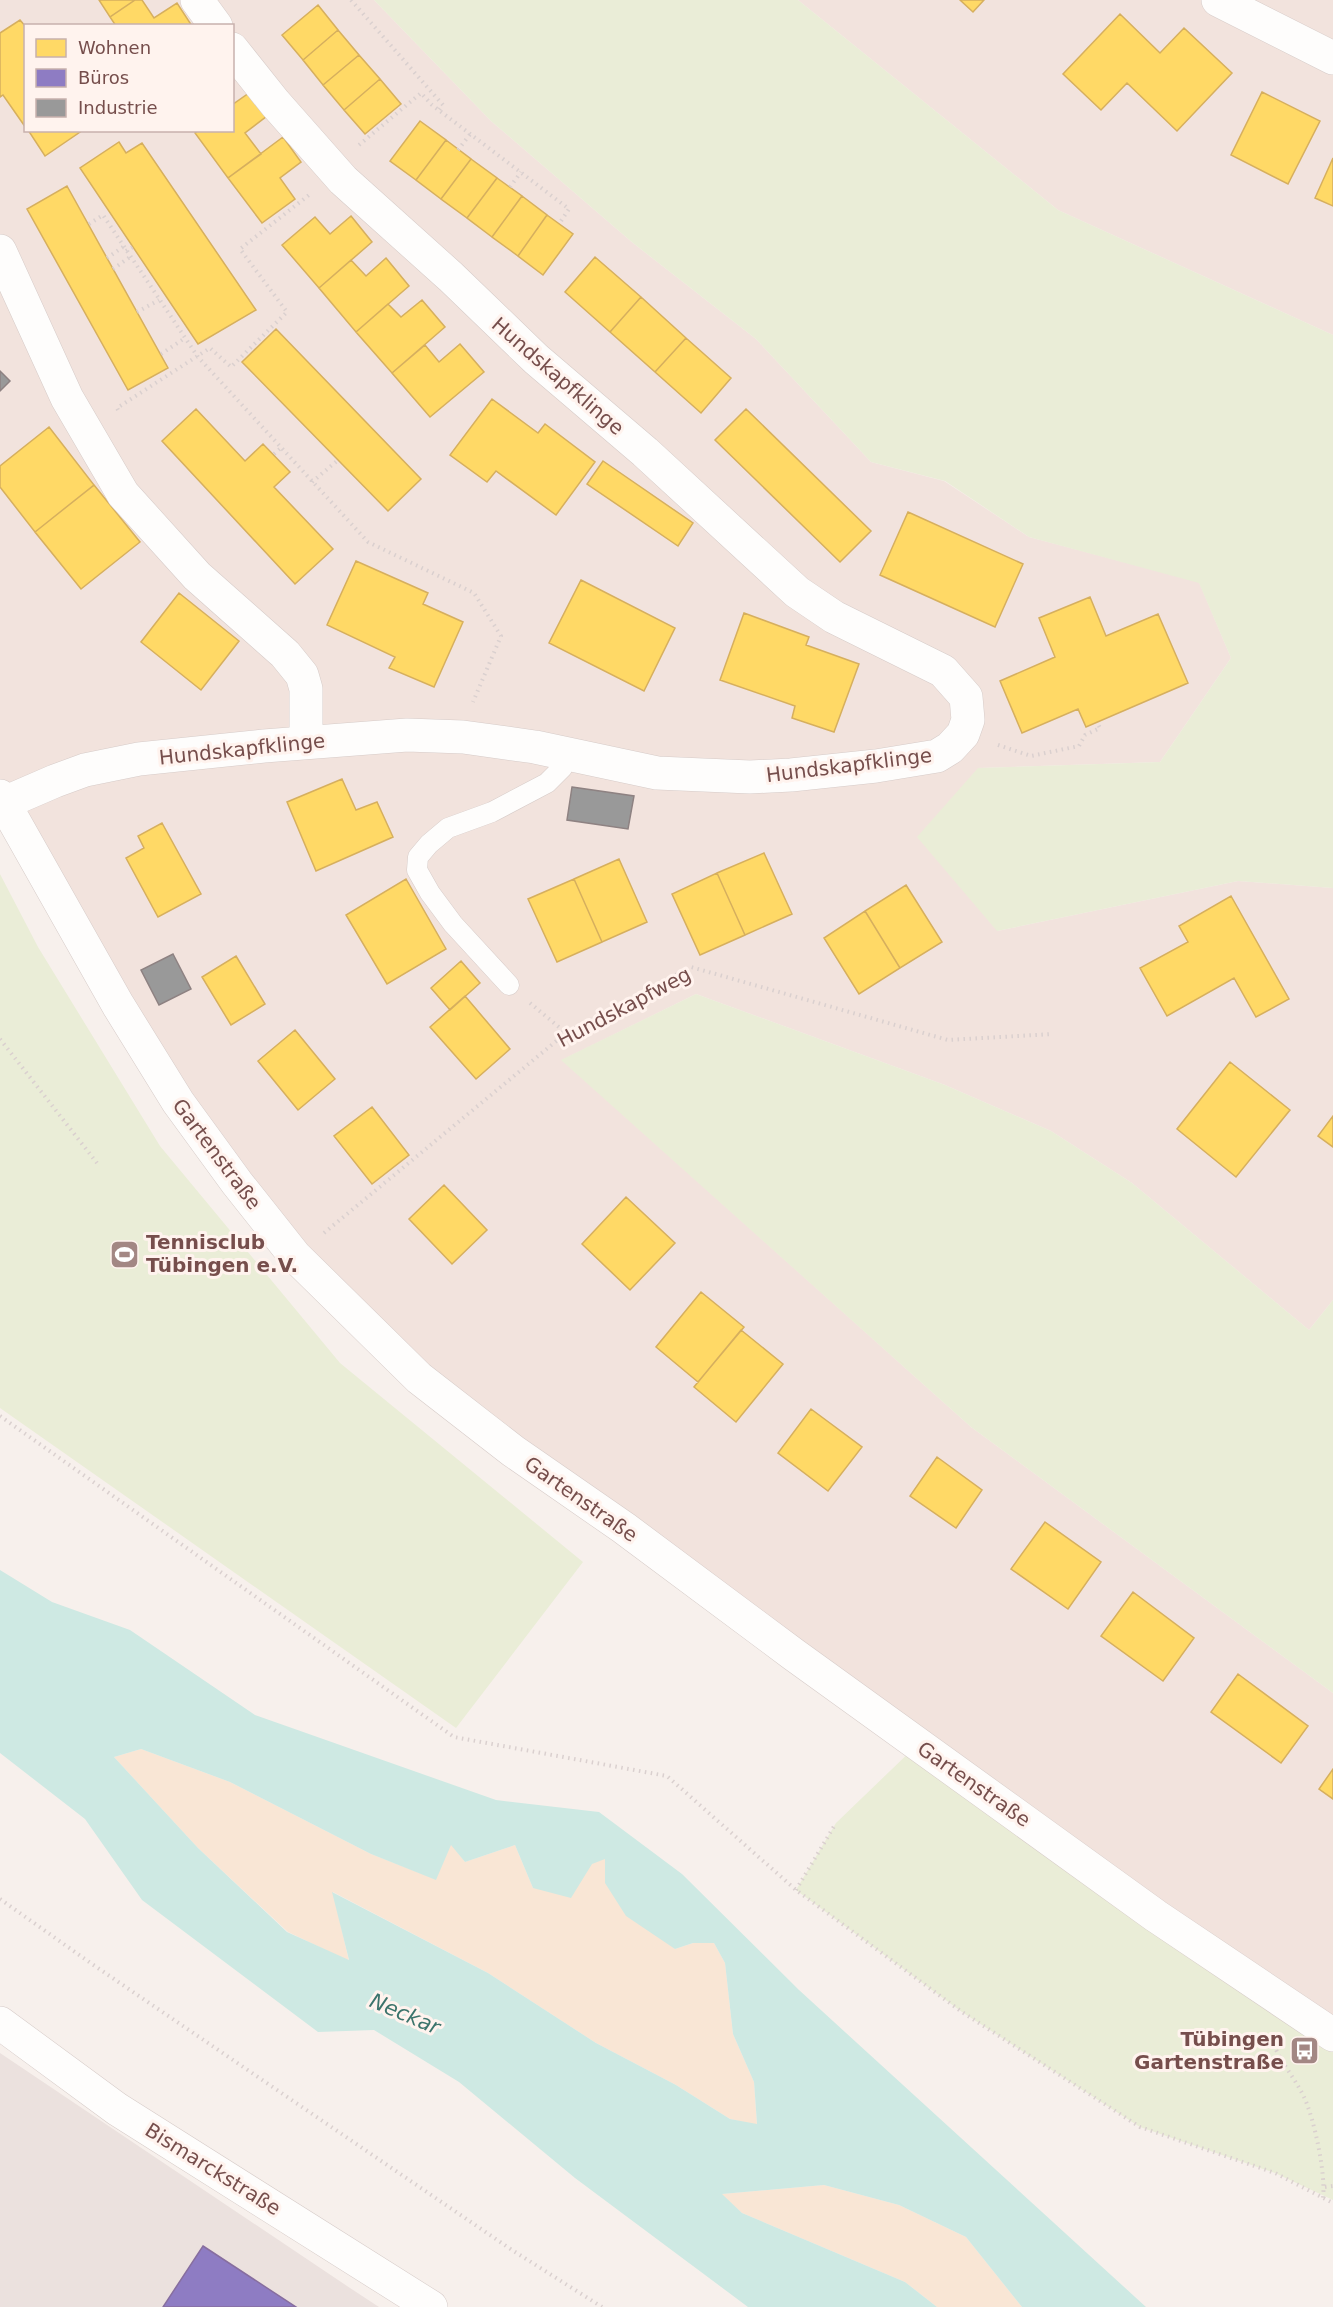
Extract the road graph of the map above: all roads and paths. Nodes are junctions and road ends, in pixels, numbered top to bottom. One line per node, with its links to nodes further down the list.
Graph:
1 (197, 0): 4 (street)
2 (351, 0): 7 (path)
3 (1218, 0): 6 (street)
4 (215, 24)
5 (234, 52): 10 (street, Hundskapfklinge)
6 (1333, 58)
7 (439, 110): 8 (path); 10 (path)
8 (471, 133): 9 (path); 11 (path)
9 (458, 150)
10 (345, 162): 25 (path); 35 (street, Hundskapfklinge)
11 (521, 172): 12 (path); 14 (path)
12 (510, 187)
13 (89, 224): 16 (path)
14 (559, 224)
15 (133, 247): 16 (path)
16 (125, 249): 18 (path); 19 (path)
17 (0, 251): 33 (street)
18 (130, 257): 20 (path); 21 (path)
19 (107, 258)
20 (113, 269)
21 (159, 300): 22 (path); 23 (path)
22 (137, 312)
23 (185, 338): 24 (path); 25 (path)
24 (161, 354)
25 (198, 357): 26 (path); 27 (path)
26 (123, 417)
27 (281, 448): 28 (path); 30 (path)
28 (274, 454)
29 (338, 460): 30 (path)
30 (312, 482): 32 (path)
31 (1097, 722): 34 (path)
32 (463, 737): 33 (street, Hundskapfklinge); 35 (street, Hundskapfklinge)
33 (306, 742): 36 (street, Hundskapfklinge)
34 (990, 742)
35 (570, 753): 37 (lane)
36 (2, 800): 42 (street, Gartenstraße)
37 (508, 985): 38 (path)
38 (567, 1033): 39 (path, Hundskapfweg); 42 (path, Hundskapfweg)
39 (1053, 1034)
40 (0, 1039): 41 (path)
41 (97, 1163)
42 (295, 1256): 47 (street, Gartenstraße)
43 (0, 1416): 45 (path)
44 (836, 1824): 45 (path)
45 (796, 1890): 52 (path)
46 (0, 1899): 55 (path)
47 (1272, 1992): 49 (street, Gartenstraße); 51 (path)
48 (0, 2023): 54 (street, Bismarckstraße)
49 (1333, 2035)
50 (1333, 2186): 51 (path)
51 (1325, 2187): 52 (path)
52 (1323, 2198): 53 (path)
53 (1333, 2203)
54 (430, 2307)
55 (602, 2307)

